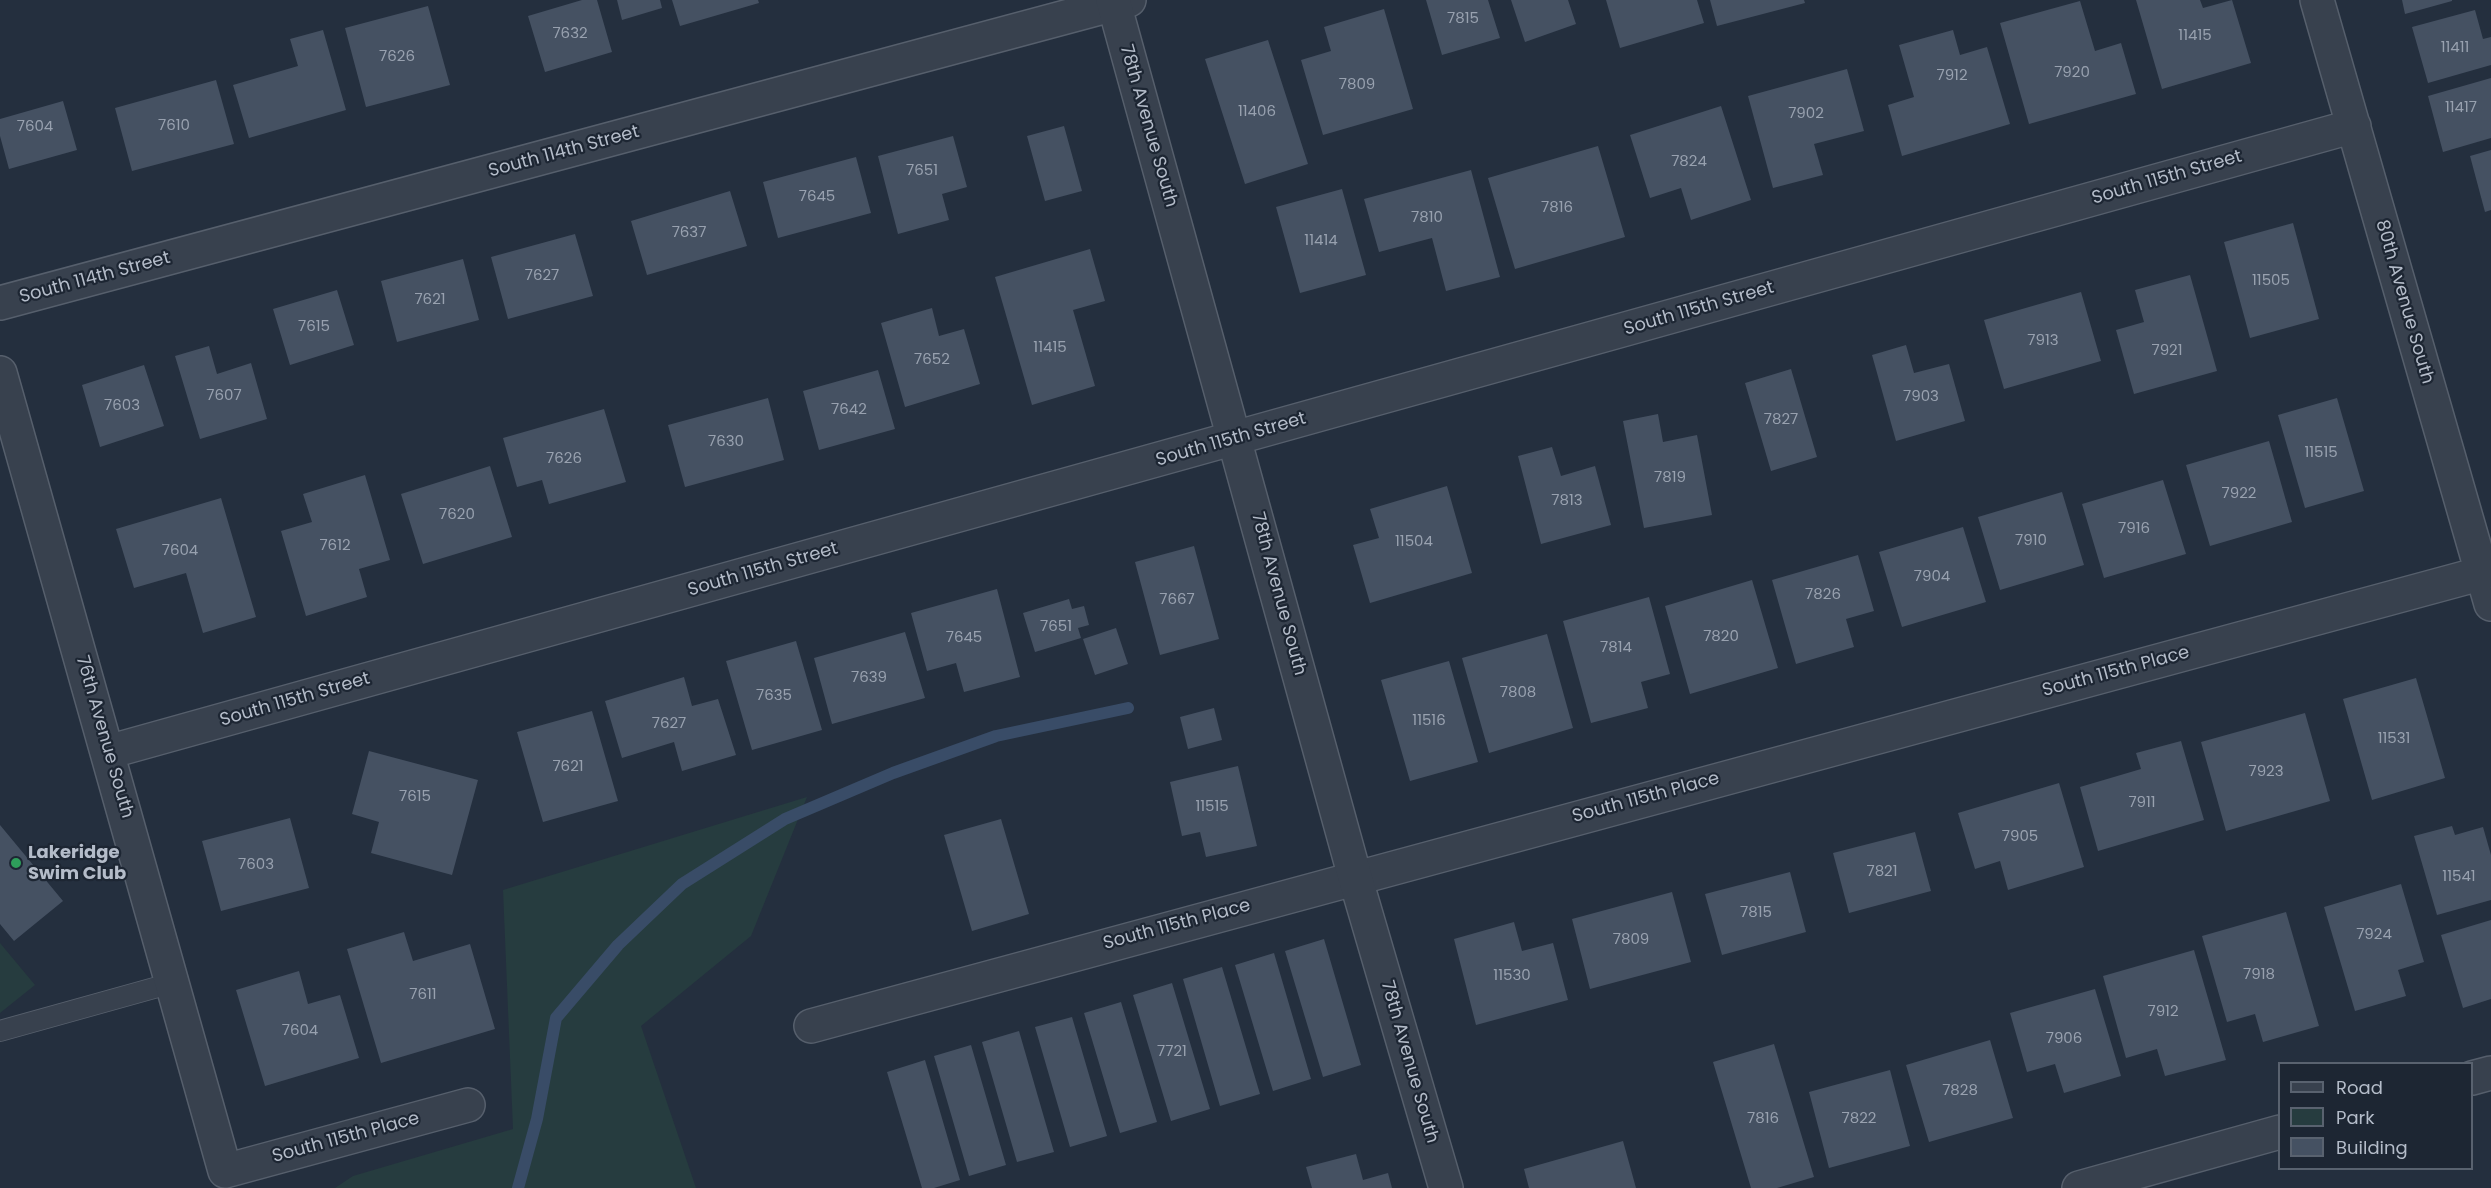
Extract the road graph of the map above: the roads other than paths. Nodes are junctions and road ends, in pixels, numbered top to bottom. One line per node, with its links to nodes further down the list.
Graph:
1 (2317, 0): 3 (street, 80th Avenue South)
2 (1118, 1): 4 (street, South 114th Street); 6 (street, 78th Avenue South)
3 (2354, 126): 6 (street, South 115th Street); 7 (street, 80th Avenue South)
4 (0, 303)
5 (0, 373): 9 (street, 76th Avenue South)
6 (1235, 439): 9 (street, South 115th Street); 10 (street, 78th Avenue South)
7 (2482, 573): 8 (street, 80th Avenue South); 10 (street, South 115th Place)
8 (2491, 604)
9 (108, 752): 11 (street, 76th Avenue South)
10 (1355, 877): 12 (street, South 115th Place); 19 (street, 78th Avenue South)
11 (172, 983): 13 (lane); 18 (street, 76th Avenue South)
12 (811, 1026)
13 (0, 1031)
14 (2491, 1073): 15 (street)
15 (2473, 1078)
16 (468, 1105): 18 (street, South 115th Place)
17 (2278, 1133): 20 (street)
18 (225, 1171)
19 (1446, 1188)
20 (2079, 1188)

